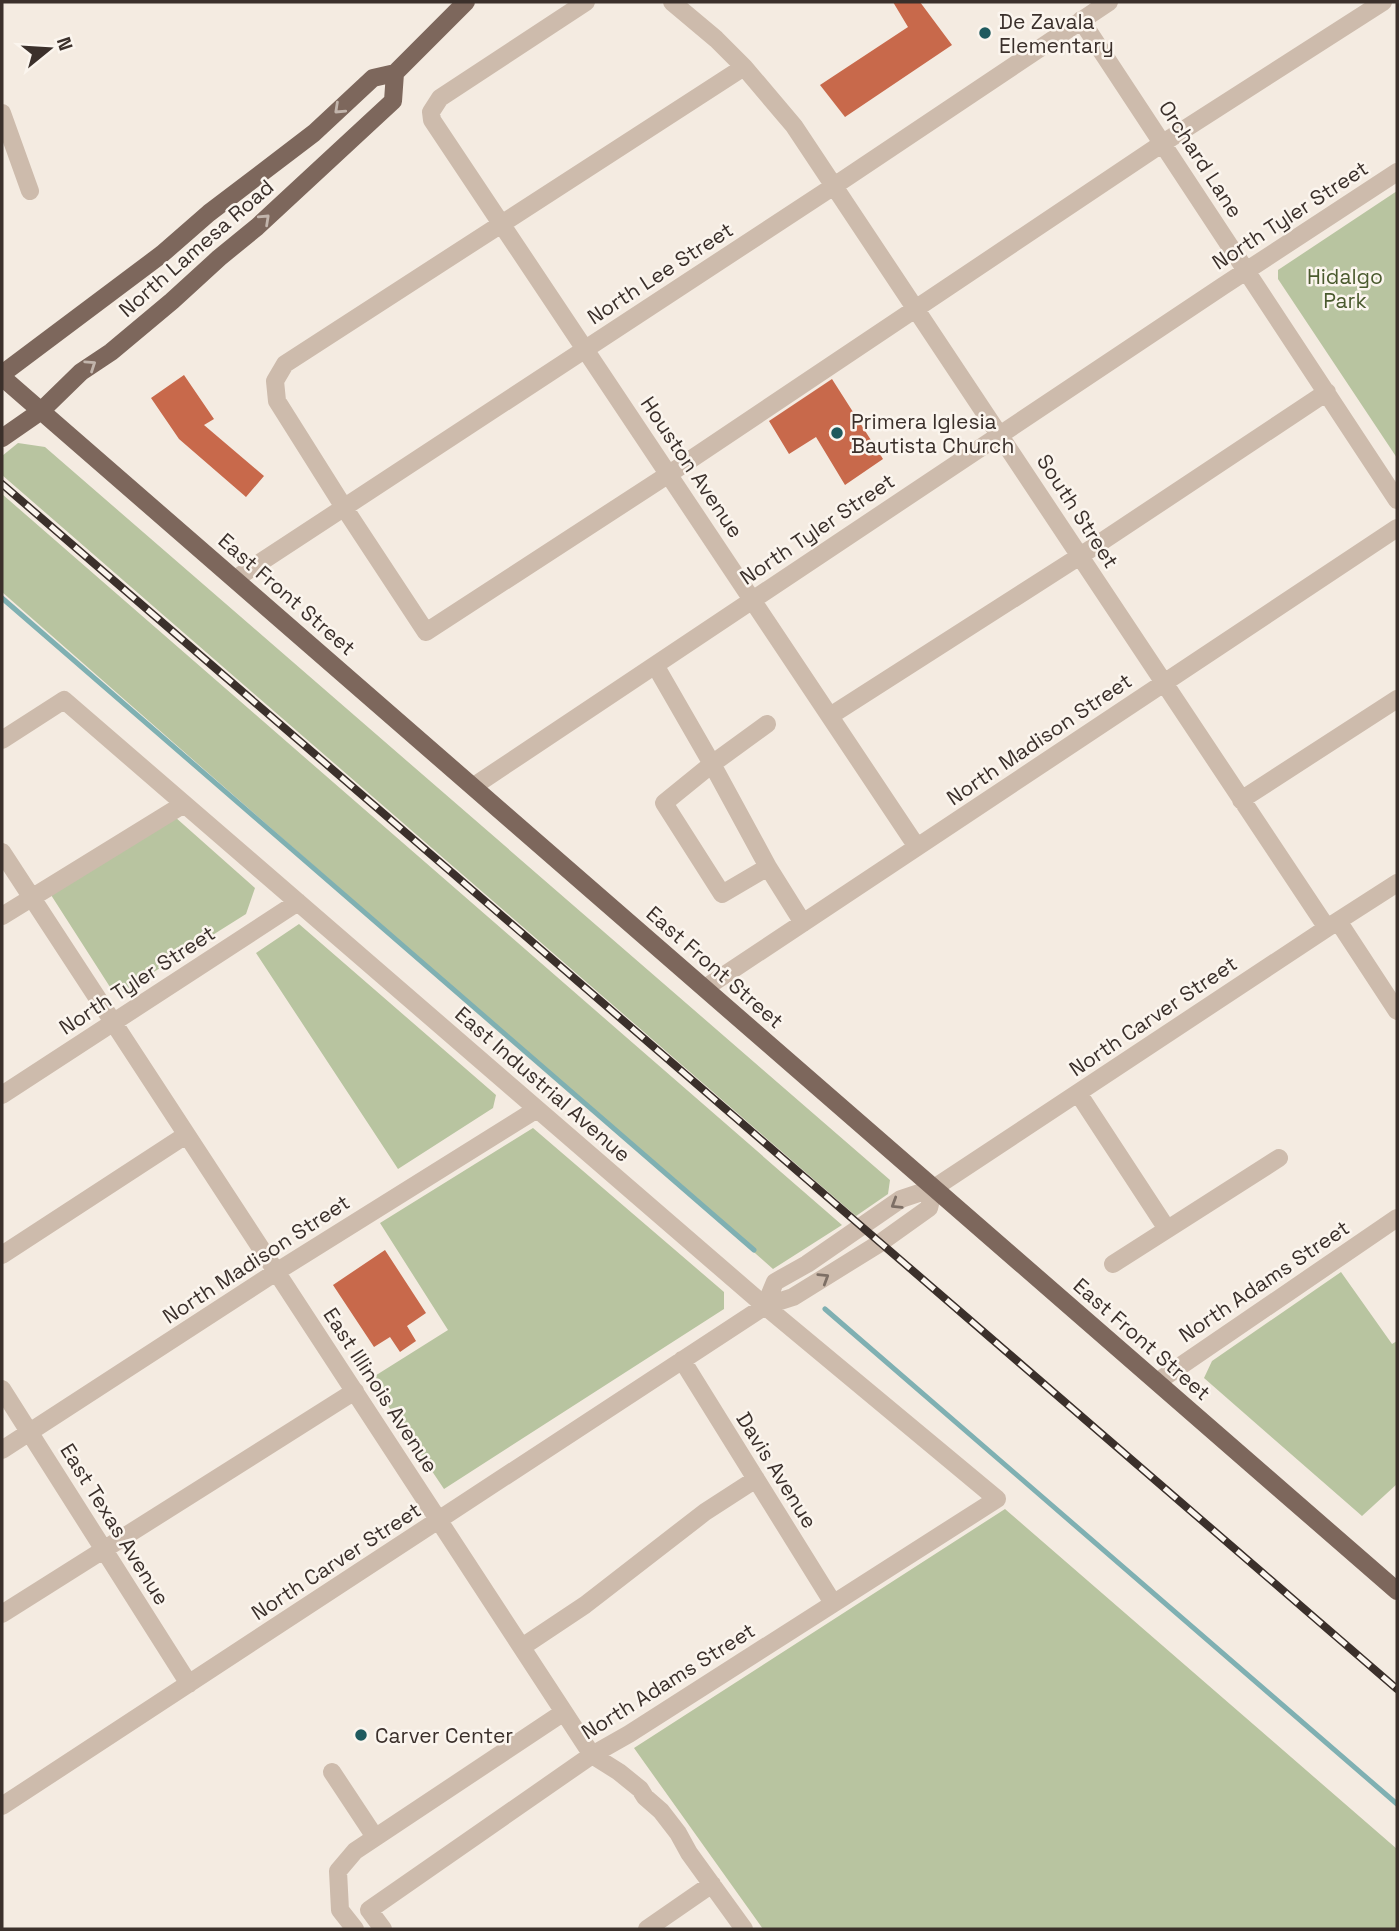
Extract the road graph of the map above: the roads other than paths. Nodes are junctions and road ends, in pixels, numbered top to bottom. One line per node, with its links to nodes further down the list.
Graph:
1 (466, 2): 8 (main road, North Lamesa Road)
2 (586, 2): 14 (street, Houston Avenue)
3 (672, 2): 7 (street, South Street)
4 (1109, 2): 6 (street, North Lee Street)
5 (1383, 2): 10 (street)
6 (1081, 20): 10 (street, Orchard Lane); 12 (street, North Lee Street)
7 (744, 67): 12 (street, South Street); 14 (street)
8 (395, 74): 18 (main road, North Lamesa Road, one-way to 18); 20 (main road, North Lamesa Road, one-way to 8)
9 (2, 113): 13 (street)
10 (1163, 143): 15 (street, Orchard Lane); 16 (street)
11 (1397, 172): 15 (street, North Tyler Street)
12 (834, 186): 16 (street, South Street); 17 (street, North Lee Street)
13 (30, 191)
14 (503, 224): 17 (street, Houston Avenue); 25 (street)
15 (1247, 270): 19 (street, Orchard Lane); 21 (street, North Tyler Street)
16 (916, 309): 21 (street, South Street); 23 (street)
17 (586, 349): 23 (street, Houston Avenue); 25 (street, North Lee Street)
18 (2, 375): 20 (main road, East Front Street)
19 (1327, 392): 24 (street, Orchard Lane); 27 (street)
20 (41, 411): 22 (main road, North Lamesa Road); 28 (main road, East Front Street)
21 (1000, 434): 27 (street, South Street); 29 (street, North Tyler Street)
22 (2, 438)
23 (669, 474): 25 (street); 29 (street, Houston Avenue)
24 (1397, 500)
25 (345, 509): 28 (street, North Lee Street)
26 (1397, 528): 31 (street, North Madison Street)
27 (1080, 556): 31 (street, South Street); 33 (street)
28 (235, 579): 37 (main road, East Front Street)
29 (753, 600): 30 (street, North Tyler Street); 33 (street, Houston Avenue)
30 (655, 666): 36 (street); 37 (street, North Tyler Street)
31 (1164, 683): 38 (street, South Street); 40 (street, North Madison Street)
32 (1397, 699): 38 (street)
33 (830, 716): 40 (street, Houston Avenue)
34 (766, 724): 36 (street)
35 (2, 740): 39 (street, East Industrial Avenue)
36 (712, 764): 42 (street); 42 (street)
37 (474, 786): 49 (main road, East Front Street)
38 (1241, 800): 48 (street, South Street)
39 (184, 804): 44 (street); 45 (street, East Industrial Avenue)
40 (917, 847): 47 (street, North Madison Street)
41 (2, 852): 44 (street, East Illinois Avenue)
42 (768, 867): 47 (street)
43 (1397, 883): 48 (street, North Carver Street)
44 (32, 898): 46 (street); 51 (street, East Illinois Avenue)
45 (298, 902): 51 (street, North Tyler Street); 54 (street, East Industrial Avenue)
46 (2, 916)
47 (803, 923): 49 (street, North Madison Street)
48 (1332, 924): 50 (street, South Street); 52 (street, North Carver Street)
49 (705, 988): 57 (main road, East Front Street)
50 (1397, 1011)
51 (113, 1023): 53 (street, North Tyler Street); 55 (street, East Illinois Avenue)
52 (1078, 1093): 57 (street, North Carver Street); 59 (street)
53 (2, 1096)
54 (537, 1109): 62 (street, North Madison Street); 63 (street, East Industrial Avenue)
55 (186, 1135): 60 (street); 62 (street, East Illinois Avenue)
56 (1279, 1158): 59 (street)
57 (934, 1188): 63 (street, North Carver Street); 65 (main road, East Front Street)
58 (1397, 1218): 65 (street, North Adams Street)
59 (1167, 1229): 61 (street)
60 (2, 1255)
61 (1113, 1265)
62 (276, 1272): 67 (street, East Illinois Avenue); 68 (street, North Madison Street)
63 (765, 1306): 64 (street, North Carver Street); 71 (street, East Industrial Avenue)
64 (682, 1360): 70 (street, Davis Avenue); 72 (street, North Carver Street)
65 (1157, 1382): 74 (main road, East Front Street)
66 (2, 1389): 68 (street, East Texas Avenue)
67 (355, 1391): 72 (street, East Illinois Avenue); 73 (street)
68 (30, 1432): 69 (street, North Madison Street); 73 (street, East Texas Avenue)
69 (2, 1450)
70 (756, 1479): 75 (street, Davis Avenue); 77 (street)
71 (997, 1499): 75 (street, North Adams Street)
72 (439, 1521): 77 (street, East Illinois Avenue); 78 (street, North Carver Street)
73 (104, 1549): 76 (street); 78 (street, East Texas Avenue)
74 (1397, 1591)
75 (833, 1603): 80 (street, North Adams Street)
76 (2, 1614)
77 (522, 1647): 79 (street, East Illinois Avenue)
78 (189, 1684): 82 (street, North Carver Street)
79 (564, 1712): 80 (street, East Illinois Avenue); 83 (street)
80 (592, 1755): 84 (street, East Illinois Avenue); 86 (street, North Adams Street)
81 (332, 1772): 83 (street)
82 (2, 1807)
83 (376, 1837): 85 (street)
84 (712, 1884): 87 (street); 88 (street, East Illinois Avenue)
85 (355, 1929)
86 (383, 1929)
87 (647, 1929)
88 (744, 1929)

